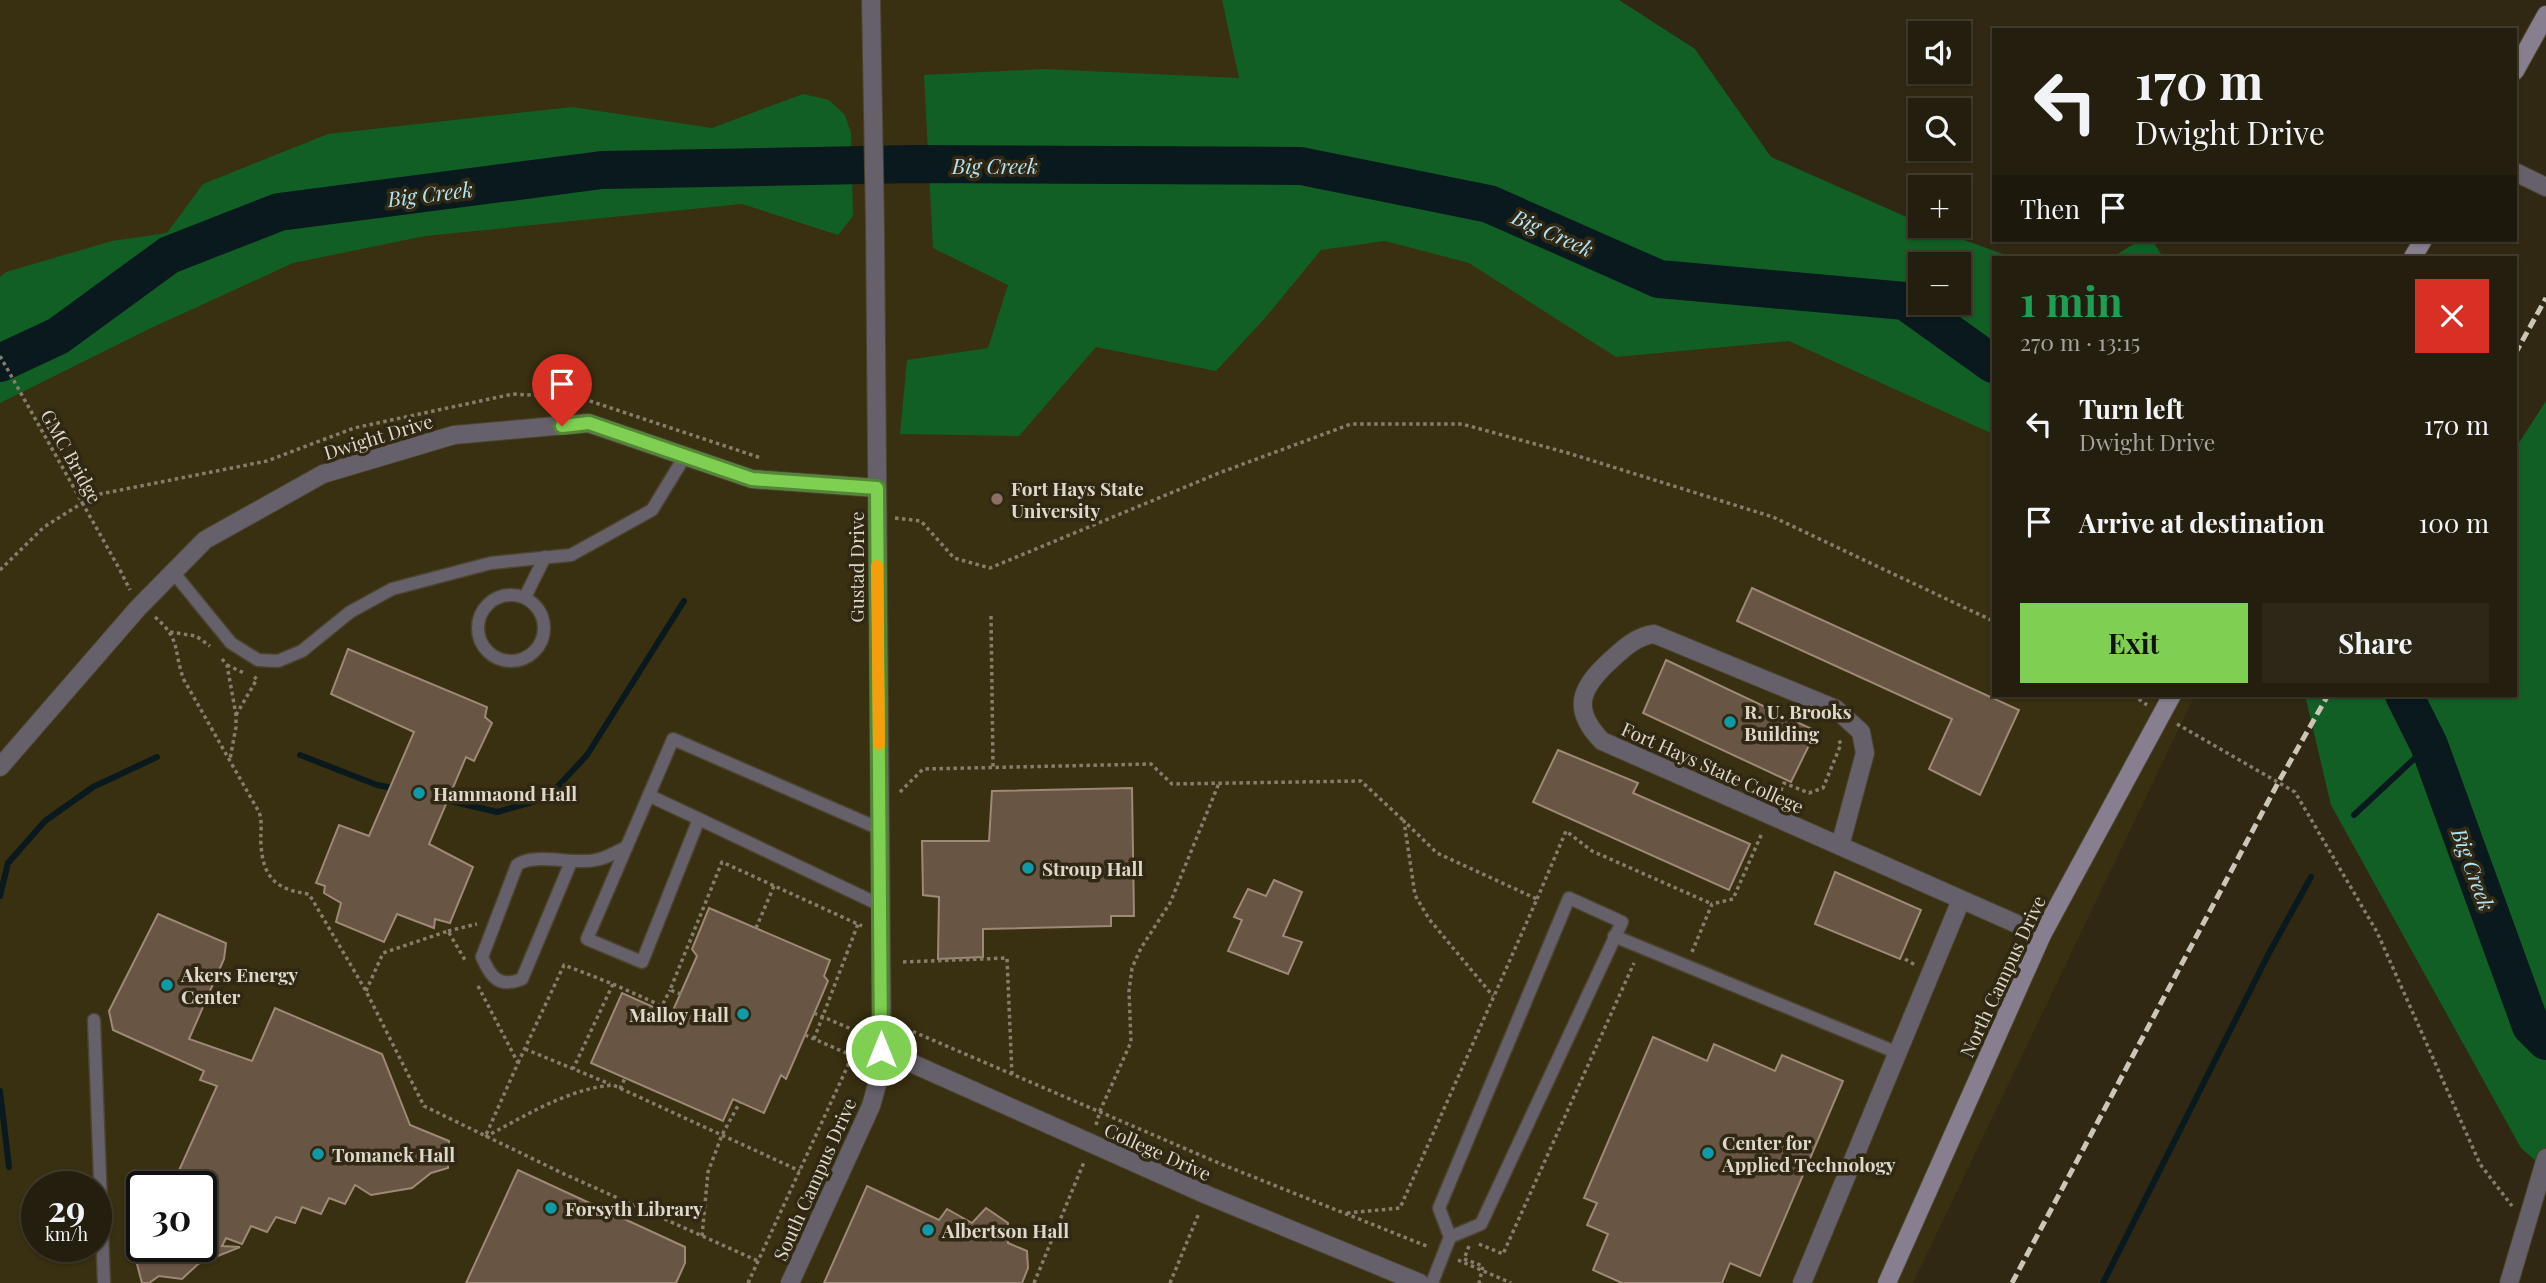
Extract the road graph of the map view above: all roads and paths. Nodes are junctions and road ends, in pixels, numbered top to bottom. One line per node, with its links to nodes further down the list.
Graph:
1 (871, 0): 9 (street, Gustad Drive)
2 (2546, 15): 3 (main road)
3 (2517, 67)
4 (2517, 173): 5 (street)
5 (2546, 187)
6 (0, 356): 13 (path, GMC Bridge, bridge)
7 (685, 456): 9 (street, Dwight Drive); 11 (lane); 14 (street, Dwight Drive)
8 (773, 459): 12 (path)
9 (877, 488): 10 (street, Gustad Drive)
10 (877, 518): 18 (path); 34 (street, Gustad Drive)
11 (545, 556): 14 (lane); 15 (lane)
12 (0, 570)
13 (120, 570)
14 (173, 572): 16 (street, Dwight Drive)
15 (526, 597): 15 (lane)
16 (138, 608): 19 (path); 26 (street, Dwight Drive)
17 (991, 616): 27 (path)
18 (1992, 621)
19 (170, 632): 20 (path); 25 (path)
20 (226, 665): 22 (path); 22 (path)
21 (2171, 697): 23 (main road, North Campus Drive)
22 (236, 715): 25 (path)
23 (2160, 715): 48 (main road, North Campus Drive); 88 (path)
24 (1834, 732): 31 (path)
25 (230, 760): 59 (path)
26 (0, 767)
27 (993, 767): 28 (path); 29 (path)
28 (1219, 783): 33 (path); 80 (path)
29 (900, 792)
30 (650, 796): 32 (lane); 34 (lane); 36 (lane)
31 (1770, 815): 35 (street, Fort Hays State College); 35 (street, Fort Hays State College); 41 (path)
32 (699, 819): 36 (lane); 42 (lane)
33 (1404, 821): 39 (path); 61 (path)
34 (880, 829): 42 (street, Gustad Drive)
35 (1840, 846): 40 (street, Fort Hays State College)
36 (626, 847): 37 (lane)
37 (571, 862): 46 (lane); 46 (lane)
38 (774, 886): 43 (path); 44 (path); 58 (path)
39 (1537, 899): 41 (path); 61 (path)
40 (1961, 900): 48 (street, Fort Hays State College); 71 (street)
41 (1713, 904): 53 (path)
42 (880, 905): 64 (street, Gustad Drive)
43 (858, 924): 45 (path); 63 (path)
44 (756, 928)
45 (867, 928)
46 (493, 929): 47 (path)
47 (448, 931): 54 (path); 59 (path)
48 (2042, 935): 104 (main road, North Campus Drive)
49 (1614, 936): 53 (lane); 90 (lane); 90 (lane)
50 (1905, 959): 55 (path)
51 (903, 962): 75 (path)
52 (1635, 962): 93 (path)
53 (1686, 966): 71 (lane)
54 (469, 968)
55 (1918, 971)
56 (475, 980): 73 (path)
57 (613, 984): 58 (path); 69 (path); 74 (path)
58 (670, 990): 60 (path)
59 (366, 991): 82 (path)
60 (681, 994)
61 (1493, 996): 87 (path)
62 (814, 1013): 63 (path)
63 (823, 1016): 66 (path); 68 (path)
64 (881, 1017): 66 (path); 70 (street, Gustad Drive); 75 (path)
65 (94, 1020): 94 (lane)
66 (863, 1034): 72 (path)
67 (805, 1035): 68 (path)
68 (814, 1039): 72 (path)
69 (525, 1049): 73 (path); 74 (path)
70 (881, 1050): 83 (street, College Drive); 96 (street, South Campus Drive)
71 (1898, 1053): 103 (street)
72 (853, 1056): 85 (path)
73 (518, 1063): 82 (path)
74 (573, 1069): 77 (path)
75 (1012, 1075): 80 (path)
76 (625, 1078): 78 (path)
77 (612, 1085): 78 (path); 82 (path)
78 (620, 1089): 81 (path)
79 (740, 1102): 81 (path)
80 (1100, 1111): 83 (path); 87 (path)
81 (722, 1135): 85 (path); 89 (path)
82 (485, 1138): 89 (path)
83 (1091, 1144): 86 (street, College Drive); 97 (path)
84 (2546, 1158): 88 (street)
85 (800, 1171): 92 (path)
86 (1207, 1195): 98 (path); 99 (street, College Drive)
87 (1345, 1214): 91 (path)
88 (2527, 1226): 105 (street)
89 (702, 1236): 92 (path)
90 (1450, 1237): 91 (lane)
91 (1444, 1254): 93 (path); 100 (lane)
92 (758, 1261): 95 (path)
93 (1482, 1270): 101 (path); 102 (path)
94 (104, 1283)
95 (748, 1283)
96 (790, 1283)
97 (1034, 1283)
98 (1170, 1283)
99 (1420, 1283)
100 (1432, 1283)
101 (1479, 1283)
102 (1511, 1283)
103 (1802, 1283)
104 (1887, 1283)
105 (2510, 1283)

